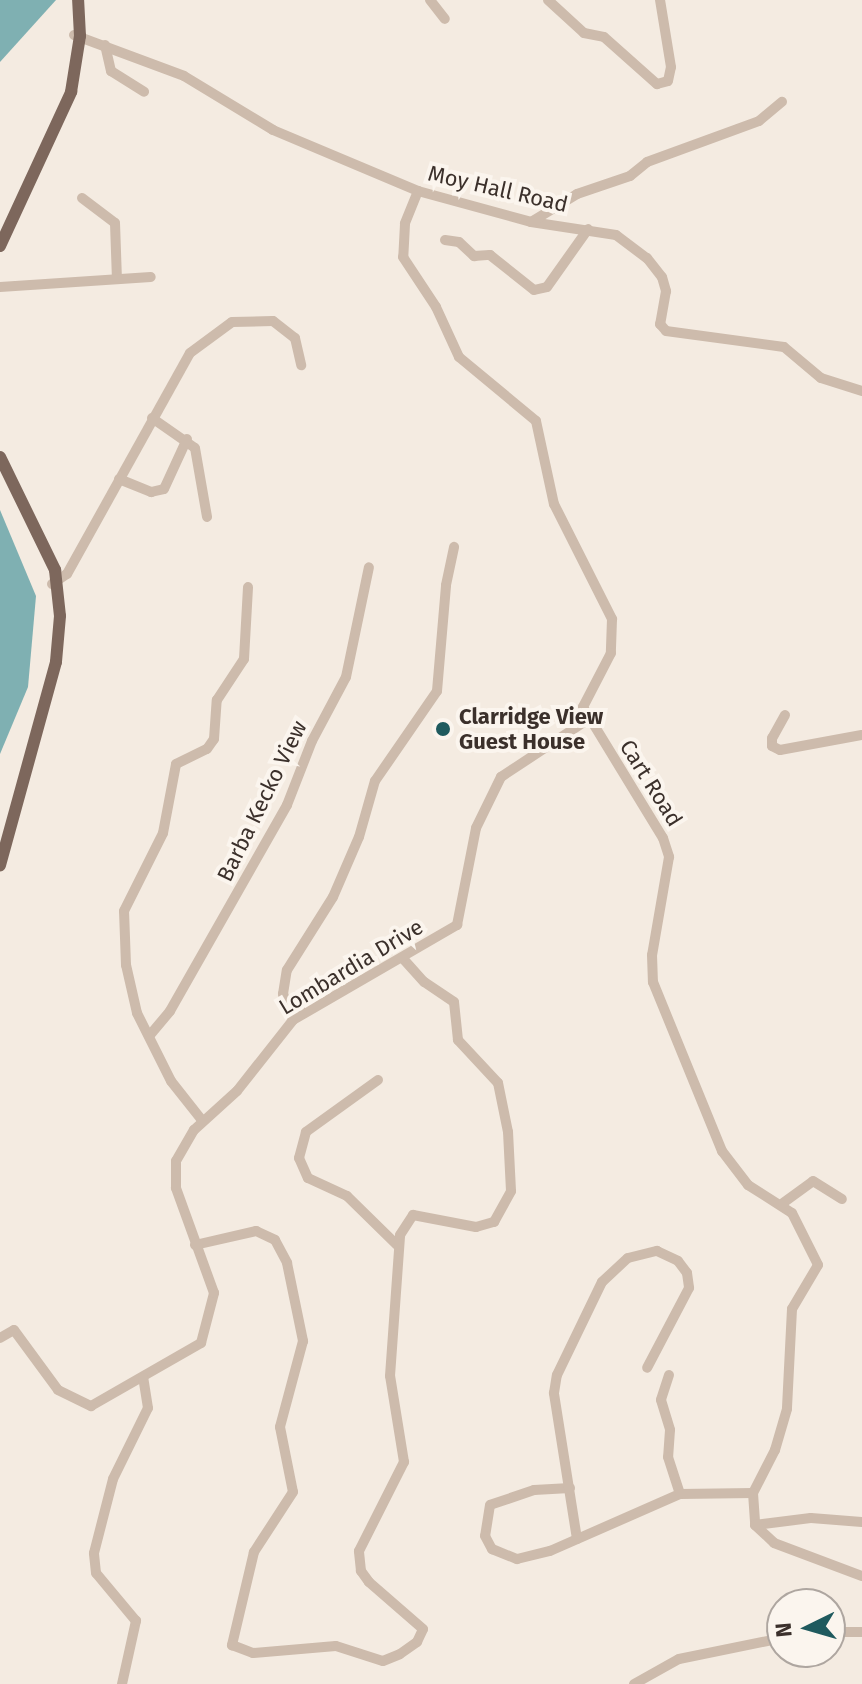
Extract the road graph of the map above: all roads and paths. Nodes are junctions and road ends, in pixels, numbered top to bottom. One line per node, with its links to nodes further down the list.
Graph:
1 (75, 0): 6 (main road)
2 (430, 0): 5 (street)
3 (548, 0): 4 (street)
4 (660, 0)
5 (445, 19)
6 (77, 35): 7 (street, Moy Hall Road); 14 (main road); 16 (main road)
7 (105, 45): 8 (street); 10 (street, Moy Hall Road)
8 (144, 92)
9 (782, 102): 12 (street)
10 (418, 191): 12 (street, Moy Hall Road); 33 (street)
11 (82, 198): 18 (street)
12 (531, 222): 13 (street, Moy Hall Road)
13 (588, 229): 15 (street); 21 (street, Moy Hall Road)
14 (0, 231)
15 (445, 240)
16 (0, 246)
17 (151, 277): 18 (street)
18 (117, 279): 19 (street)
19 (0, 287)
20 (301, 365): 22 (street)
21 (862, 391)
22 (152, 418): 23 (street); 26 (street)
23 (187, 439): 26 (street); 27 (street)
24 (0, 457): 30 (main road)
25 (0, 470): 30 (main road)
26 (119, 479): 30 (street)
27 (207, 517)
28 (454, 547): 38 (street)
29 (369, 567): 39 (street, Barba Kecko View)
30 (54, 583): 35 (main road); 36 (main road)
31 (248, 587): 39 (street)
32 (785, 715): 34 (street)
33 (587, 720): 37 (street, Lombardia Drive); 43 (street, Cart Road)
34 (862, 735)
35 (0, 841)
36 (0, 865)
37 (403, 959): 38 (street, Lombardia Drive); 45 (street)
38 (293, 1020): 41 (street, Lombardia Drive)
39 (150, 1035): 41 (street)
40 (378, 1080): 45 (street)
41 (201, 1119): 44 (street, Lombardia Drive)
42 (842, 1199): 43 (street)
43 (783, 1203): 51 (street)
44 (195, 1245): 45 (street); 49 (street, Lombardia Drive)
45 (397, 1245)
46 (0, 1338): 49 (street, Lombardia Drive)
47 (647, 1368): 50 (street)
48 (669, 1375): 52 (street)
49 (143, 1378): 58 (street)
50 (570, 1488): 55 (street); 55 (street)
51 (753, 1493): 52 (street); 54 (street)
52 (680, 1494): 55 (street)
53 (862, 1522): 54 (street)
54 (755, 1525): 56 (street)
55 (577, 1539)
56 (862, 1576)
57 (766, 1641): 59 (street)
58 (122, 1684)
59 (634, 1684)

